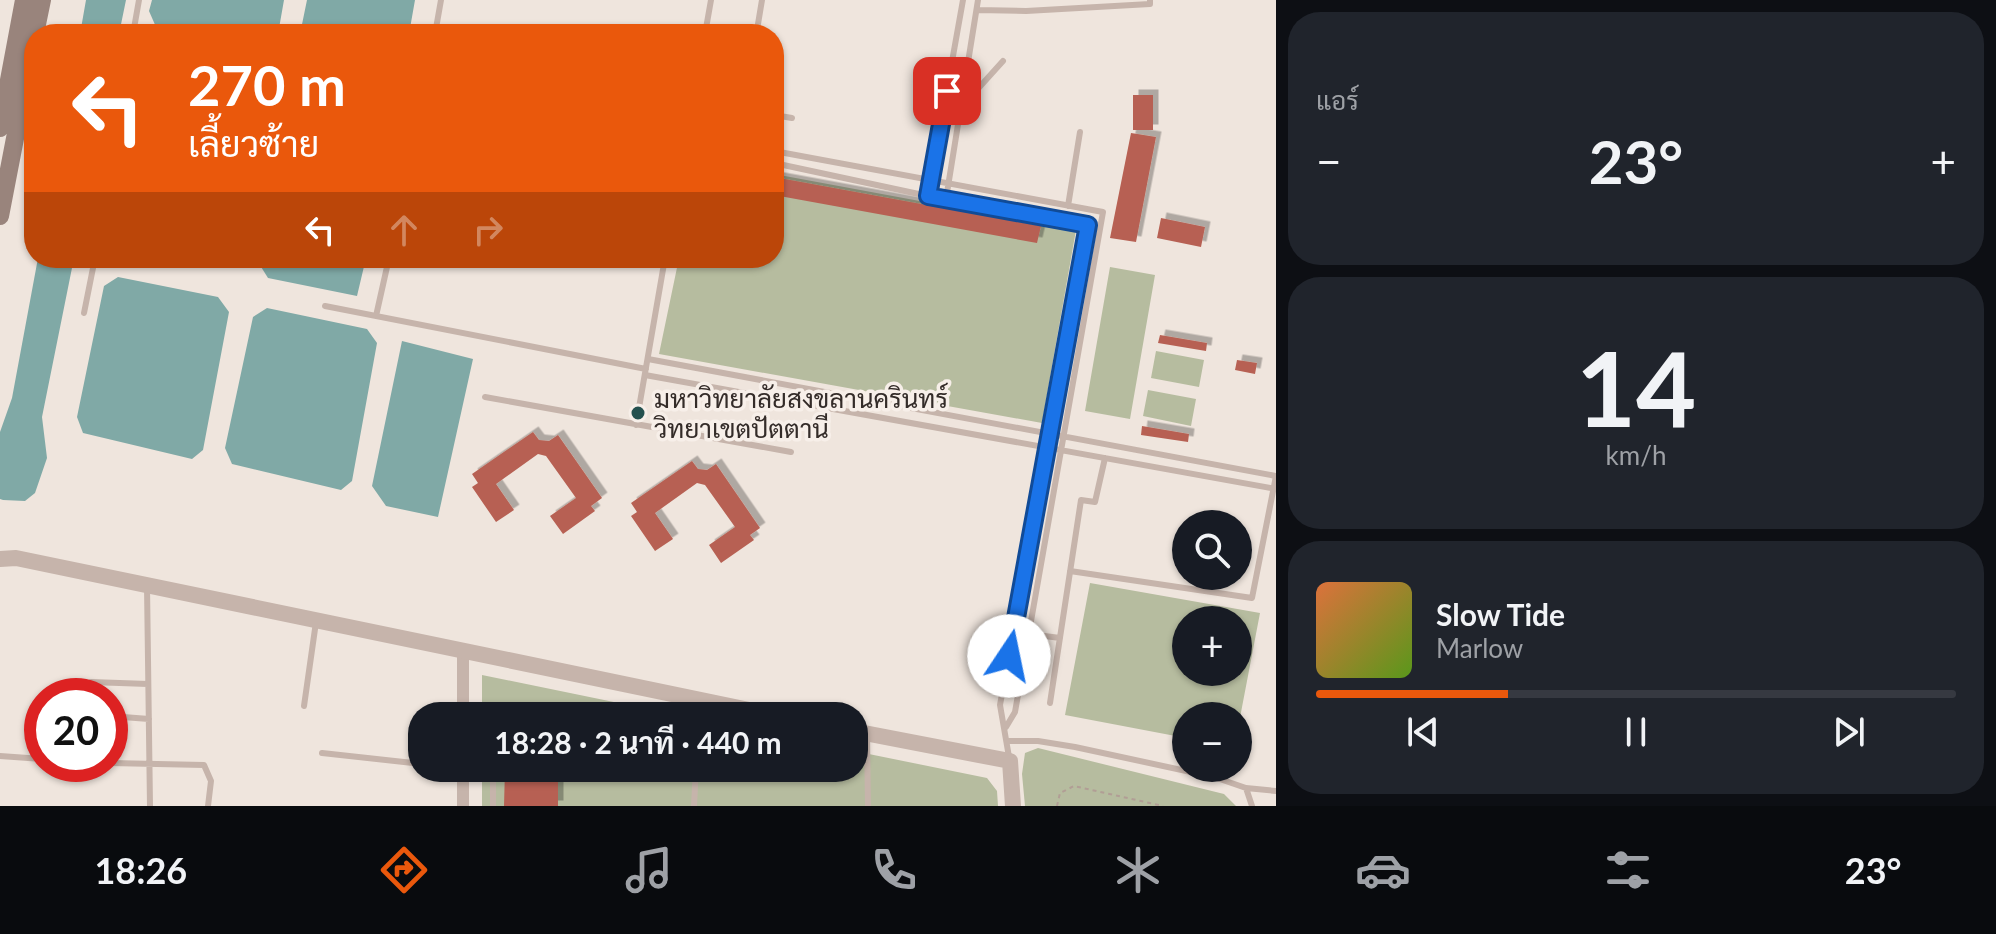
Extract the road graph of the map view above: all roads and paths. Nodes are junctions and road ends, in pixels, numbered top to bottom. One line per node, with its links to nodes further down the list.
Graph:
1 (24, 0): 22 (main road)
2 (42, 0): 13 (main road)
3 (139, 0): 14 (lane)
4 (441, 0): 15 (lane)
5 (711, 0): 16 (lane)
6 (762, 0): 17 (lane)
7 (963, 0): 20 (lane)
8 (978, 0): 12 (lane)
9 (1067, 0): 11 (lane)
10 (1150, 0): 11 (lane)
11 (1068, 9): 12 (lane)
12 (977, 10): 21 (lane)
13 (37, 24)
14 (135, 24)
15 (437, 24)
16 (707, 24)
17 (758, 24)
18 (1003, 61): 21 (lane)
19 (24, 84): 29 (main road)
20 (947, 91): 21 (lane); 30 (lane)
21 (963, 93): 31 (lane)
22 (3, 99): 25 (main road)
23 (784, 117): 24 (lane)
24 (792, 118)
25 (0, 128)
26 (1080, 132): 34 (lane)
27 (784, 153): 30 (lane)
28 (784, 165): 32 (lane)
29 (4, 178): 35 (main road)
30 (931, 181): 31 (lane); 32 (lane)
31 (948, 184): 33 (lane); 34 (lane)
32 (928, 196): 33 (lane)
33 (946, 199): 42 (lane)
34 (1068, 206): 43 (lane)
35 (0, 216)
36 (93, 268): 40 (lane)
37 (387, 268): 41 (lane)
38 (663, 268): 44 (lane)
39 (325, 306): 41 (lane)
40 (84, 313)
41 (376, 316): 45 (lane)
42 (1066, 344): 43 (lane); 48 (lane)
43 (1080, 346): 49 (lane)
44 (648, 359): 45 (lane); 48 (lane)
45 (645, 372): 47 (lane); 50 (lane)
46 (485, 397): 47 (lane)
47 (636, 425): 52 (lane)
48 (1050, 434): 49 (lane); 50 (lane)
49 (1064, 437): 51 (lane); 54 (lane)
50 (1047, 448): 51 (lane); 61 (lane)
51 (1061, 450): 53 (lane); 62 (lane)
52 (791, 452)
53 (1105, 458): 55 (lane); 58 (lane)
54 (1276, 476): 55 (lane)
55 (1274, 488): 58 (lane)
56 (0, 550): 57 (street)
57 (8, 559): 59 (street)
58 (1070, 571): 63 (lane)
59 (147, 586): 60 (street); 66 (lane)
60 (316, 622): 64 (street); 70 (lane)
61 (1014, 632): 62 (lane); 73 (lane)
62 (1029, 635): 63 (lane); 73 (lane)
63 (1060, 638): 69 (lane)
64 (463, 650): 67 (street); 68 (street)
65 (128, 683): 66 (lane)
66 (148, 684): 72 (lane)
67 (463, 702)
68 (675, 702)
69 (1050, 703)
70 (304, 706)
71 (128, 717): 72 (lane)
72 (149, 719): 82 (lane)
73 (1006, 727): 75 (lane)
74 (868, 734): 79 (street)
75 (1008, 741): 79 (lane); 87 (lane)
76 (322, 753): 80 (lane)
77 (0, 756): 78 (lane)
78 (24, 758)
79 (1010, 761): 95 (street)
80 (408, 762)
81 (128, 764): 82 (lane)
82 (150, 765): 89 (lane); 90 (lane)
83 (461, 782): 91 (street)
84 (493, 782): 92 (lane)
85 (695, 782): 93 (lane)
86 (865, 782): 94 (lane)
87 (1246, 788): 88 (lane); 98 (lane)
88 (1276, 791)
89 (150, 806)
90 (208, 806)
91 (463, 806)
92 (493, 806)
93 (694, 806)
94 (868, 806)
95 (1013, 806)
96 (1057, 806): 97 (path)
97 (1163, 806)
98 (1252, 806)

